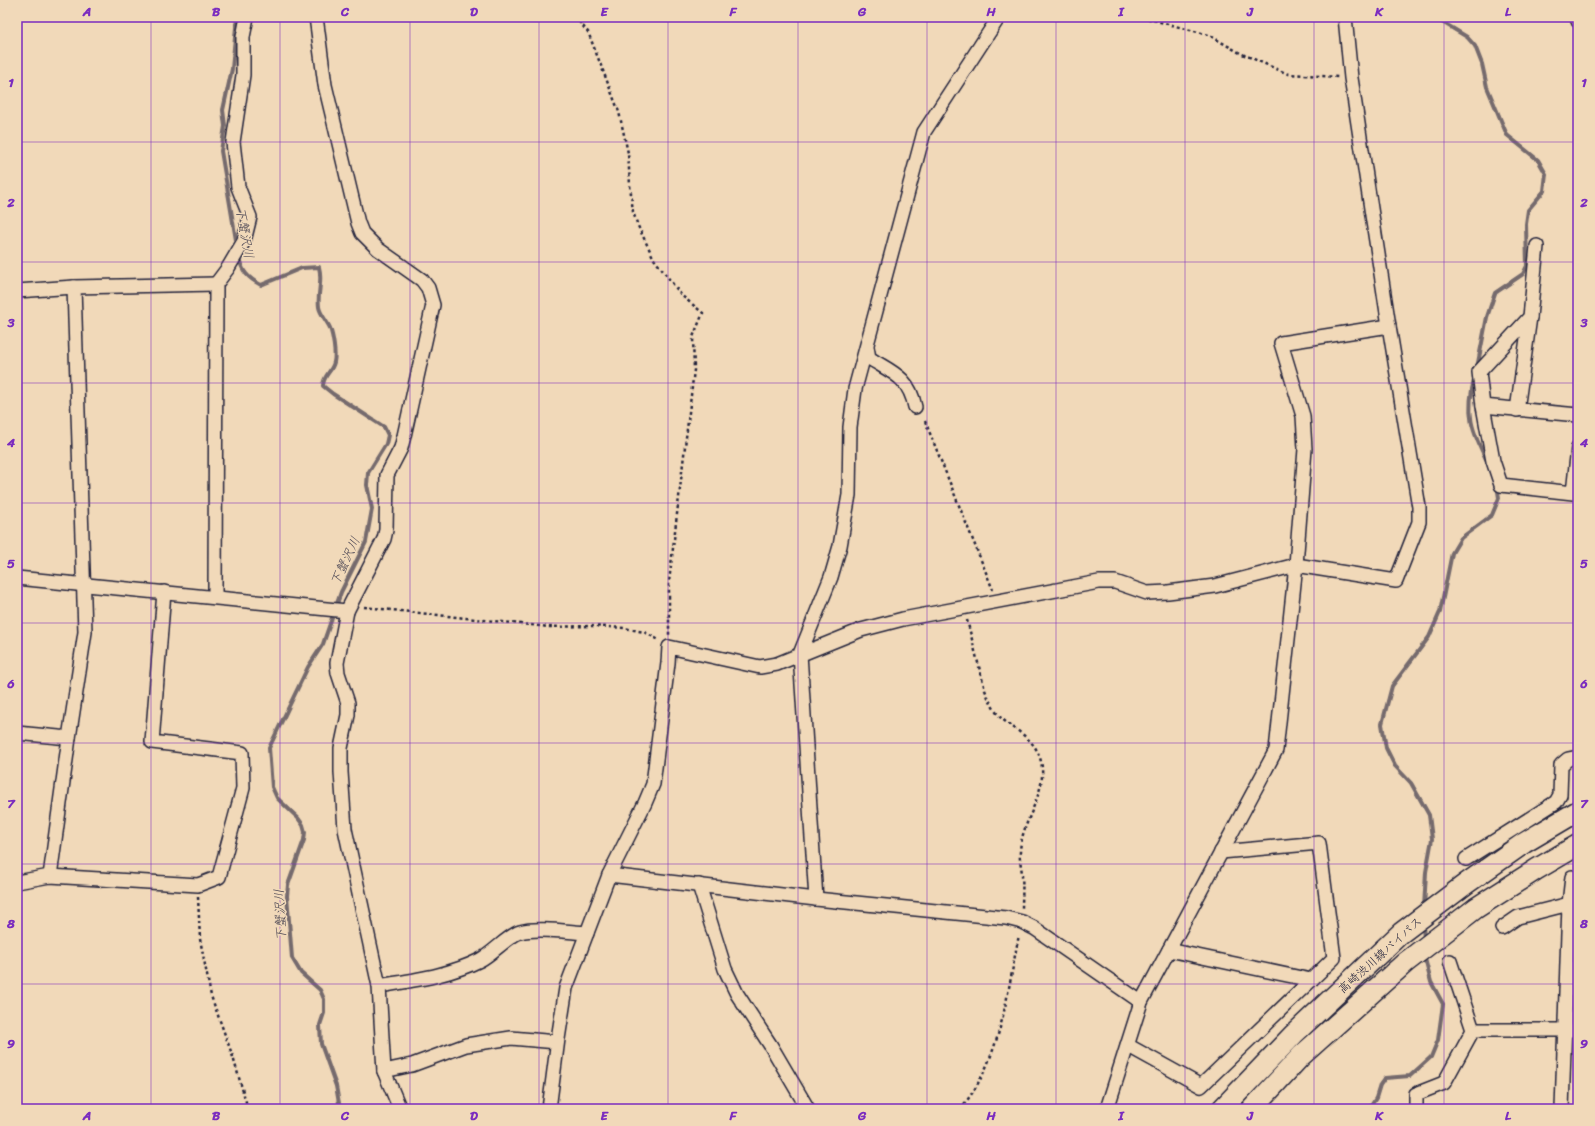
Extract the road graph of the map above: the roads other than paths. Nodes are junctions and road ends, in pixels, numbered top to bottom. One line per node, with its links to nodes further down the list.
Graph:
1 (246, 17): 8 (street)
2 (316, 17): 24 (street)
3 (1000, 17): 13 (street)
4 (1345, 17): 12 (street)
5 (1577, 17): 6 (street)
6 (1578, 21)
7 (1537, 246): 11 (street)
8 (216, 284): 9 (street); 23 (street)
9 (74, 287): 10 (street); 21 (street)
10 (17, 291)
11 (1530, 317): 14 (street); 16 (street)
12 (1389, 326): 19 (street); 19 (street)
13 (867, 347): 15 (street); 25 (street)
14 (1483, 406): 16 (street); 18 (street)
15 (914, 407)
16 (1517, 410): 17 (street)
17 (1578, 416)
18 (1578, 447)
19 (1296, 565): 25 (street); 31 (street)
20 (17, 578): 21 (street)
21 (84, 585): 22 (street); 27 (street)
22 (164, 592): 23 (street); 34 (street)
23 (215, 597): 24 (street)
24 (348, 608): 45 (street)
25 (800, 654): 33 (street); 38 (street)
26 (17, 733): 27 (street)
27 (69, 738): 34 (street)
28 (1578, 757): 32 (street)
29 (1578, 811): 57 (main road, 高崎渋川線バイパス)
30 (1578, 845): 58 (main road, 高崎渋川線バイパス)
31 (1221, 852): 42 (street); 44 (street)
32 (1466, 859)
33 (609, 874): 37 (street); 41 (street)
34 (50, 876): 36 (street)
35 (1572, 877): 39 (street)
36 (17, 882)
37 (699, 885): 38 (street); 55 (street)
38 (816, 898): 46 (street)
39 (1573, 902): 40 (street); 48 (street)
40 (1502, 928)
41 (587, 933): 45 (street); 50 (street)
42 (1169, 950): 44 (street); 46 (street)
43 (1450, 961): 47 (street)
44 (1311, 980): 51 (street)
45 (379, 986): 52 (street)
46 (1141, 1002): 51 (street)
47 (1473, 1030): 48 (street); 59 (street)
48 (1564, 1030): 49 (street); 60 (street)
49 (1578, 1030)
50 (557, 1042): 52 (street); 54 (street)
51 (1127, 1045): 56 (street)
52 (384, 1072): 53 (street)
53 (400, 1109)
54 (549, 1109)
55 (808, 1109)
56 (1107, 1109)
57 (1222, 1109)
58 (1252, 1109)
59 (1416, 1109)
60 (1562, 1109)

